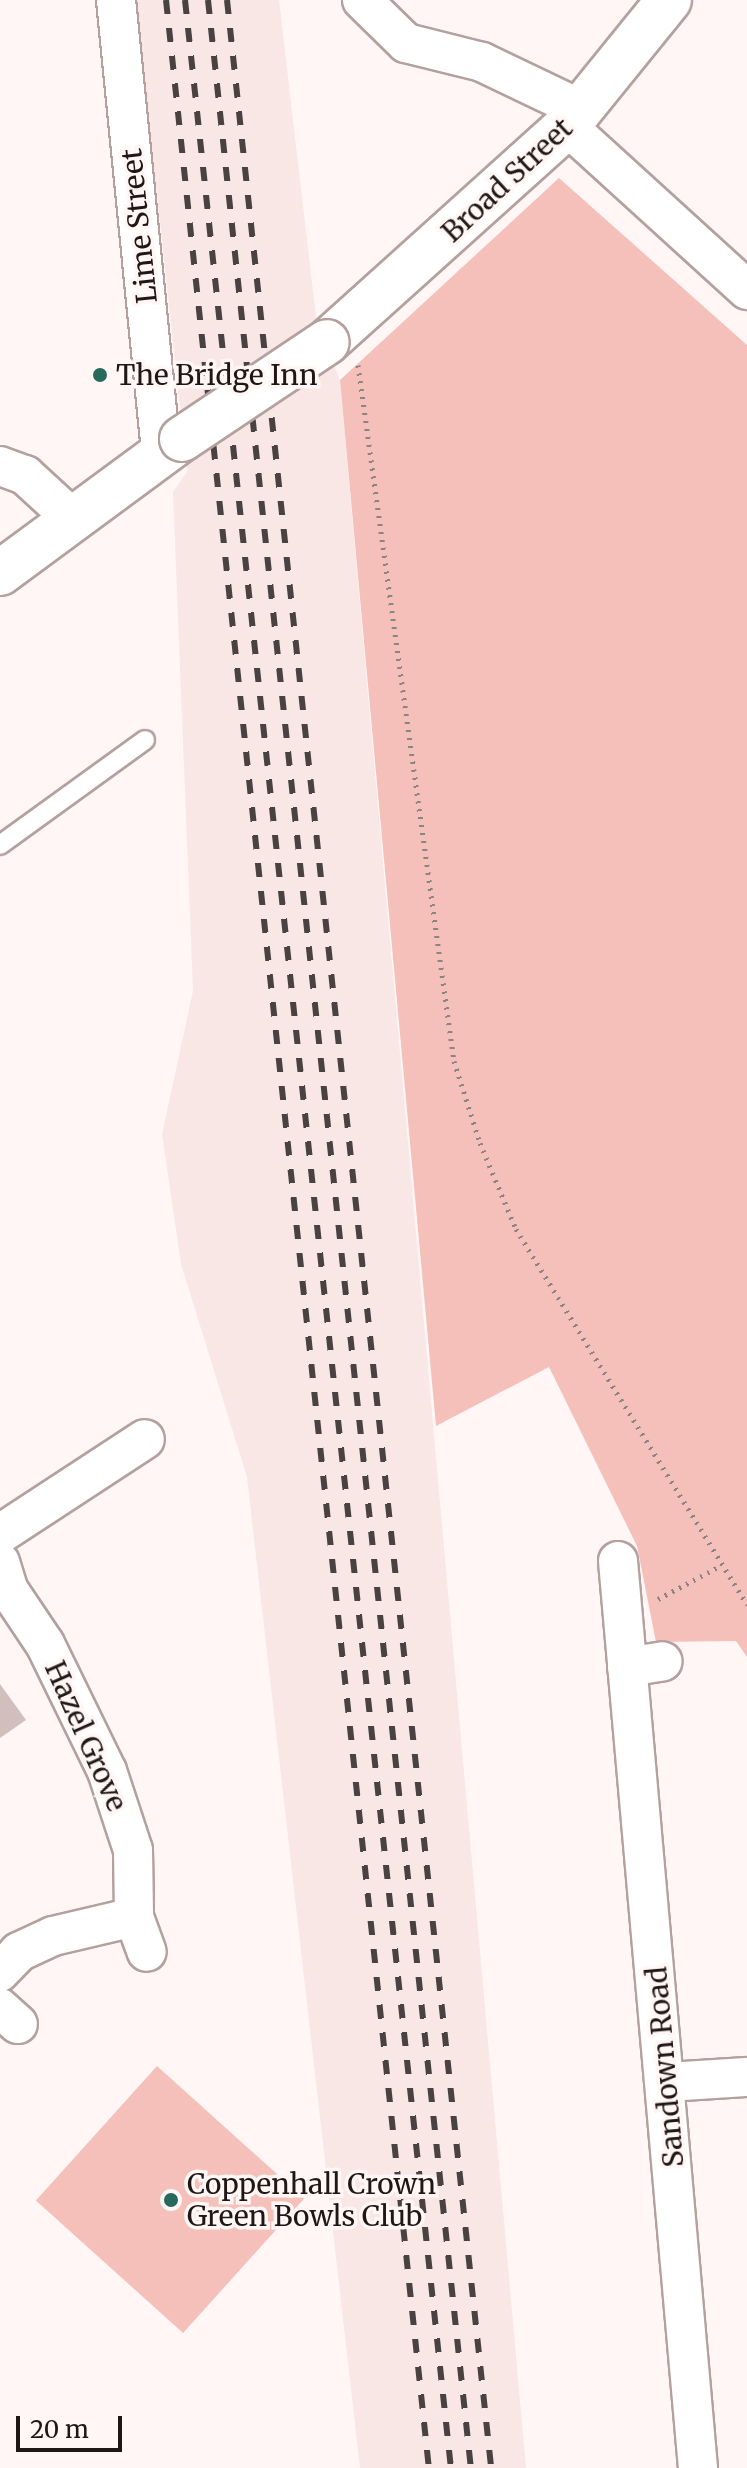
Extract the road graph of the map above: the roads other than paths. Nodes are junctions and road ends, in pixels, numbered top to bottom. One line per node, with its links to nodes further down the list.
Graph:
1 (116, 0): 6 (street, Lime Street)
2 (362, 0): 4 (street)
3 (669, 0): 4 (street, Broad Street)
4 (575, 118): 5 (street); 6 (street, Broad Street, bridge)
5 (747, 290)
6 (172, 445): 8 (street)
7 (0, 466): 8 (street)
8 (74, 520): 9 (street)
9 (0, 573)
10 (145, 740): 11 (lane)
11 (0, 845)
12 (145, 1439): 13 (street)
13 (0, 1534)
14 (618, 1561): 20 (street, Sandown Road)
15 (0, 1562): 16 (street, Hazel Grove)
16 (134, 1917): 17 (street, Hazel Grove); 18 (street)
17 (147, 1952)
18 (0, 1972)
19 (747, 2077): 20 (street)
20 (667, 2082): 21 (street, Sandown Road)
21 (698, 2468)

